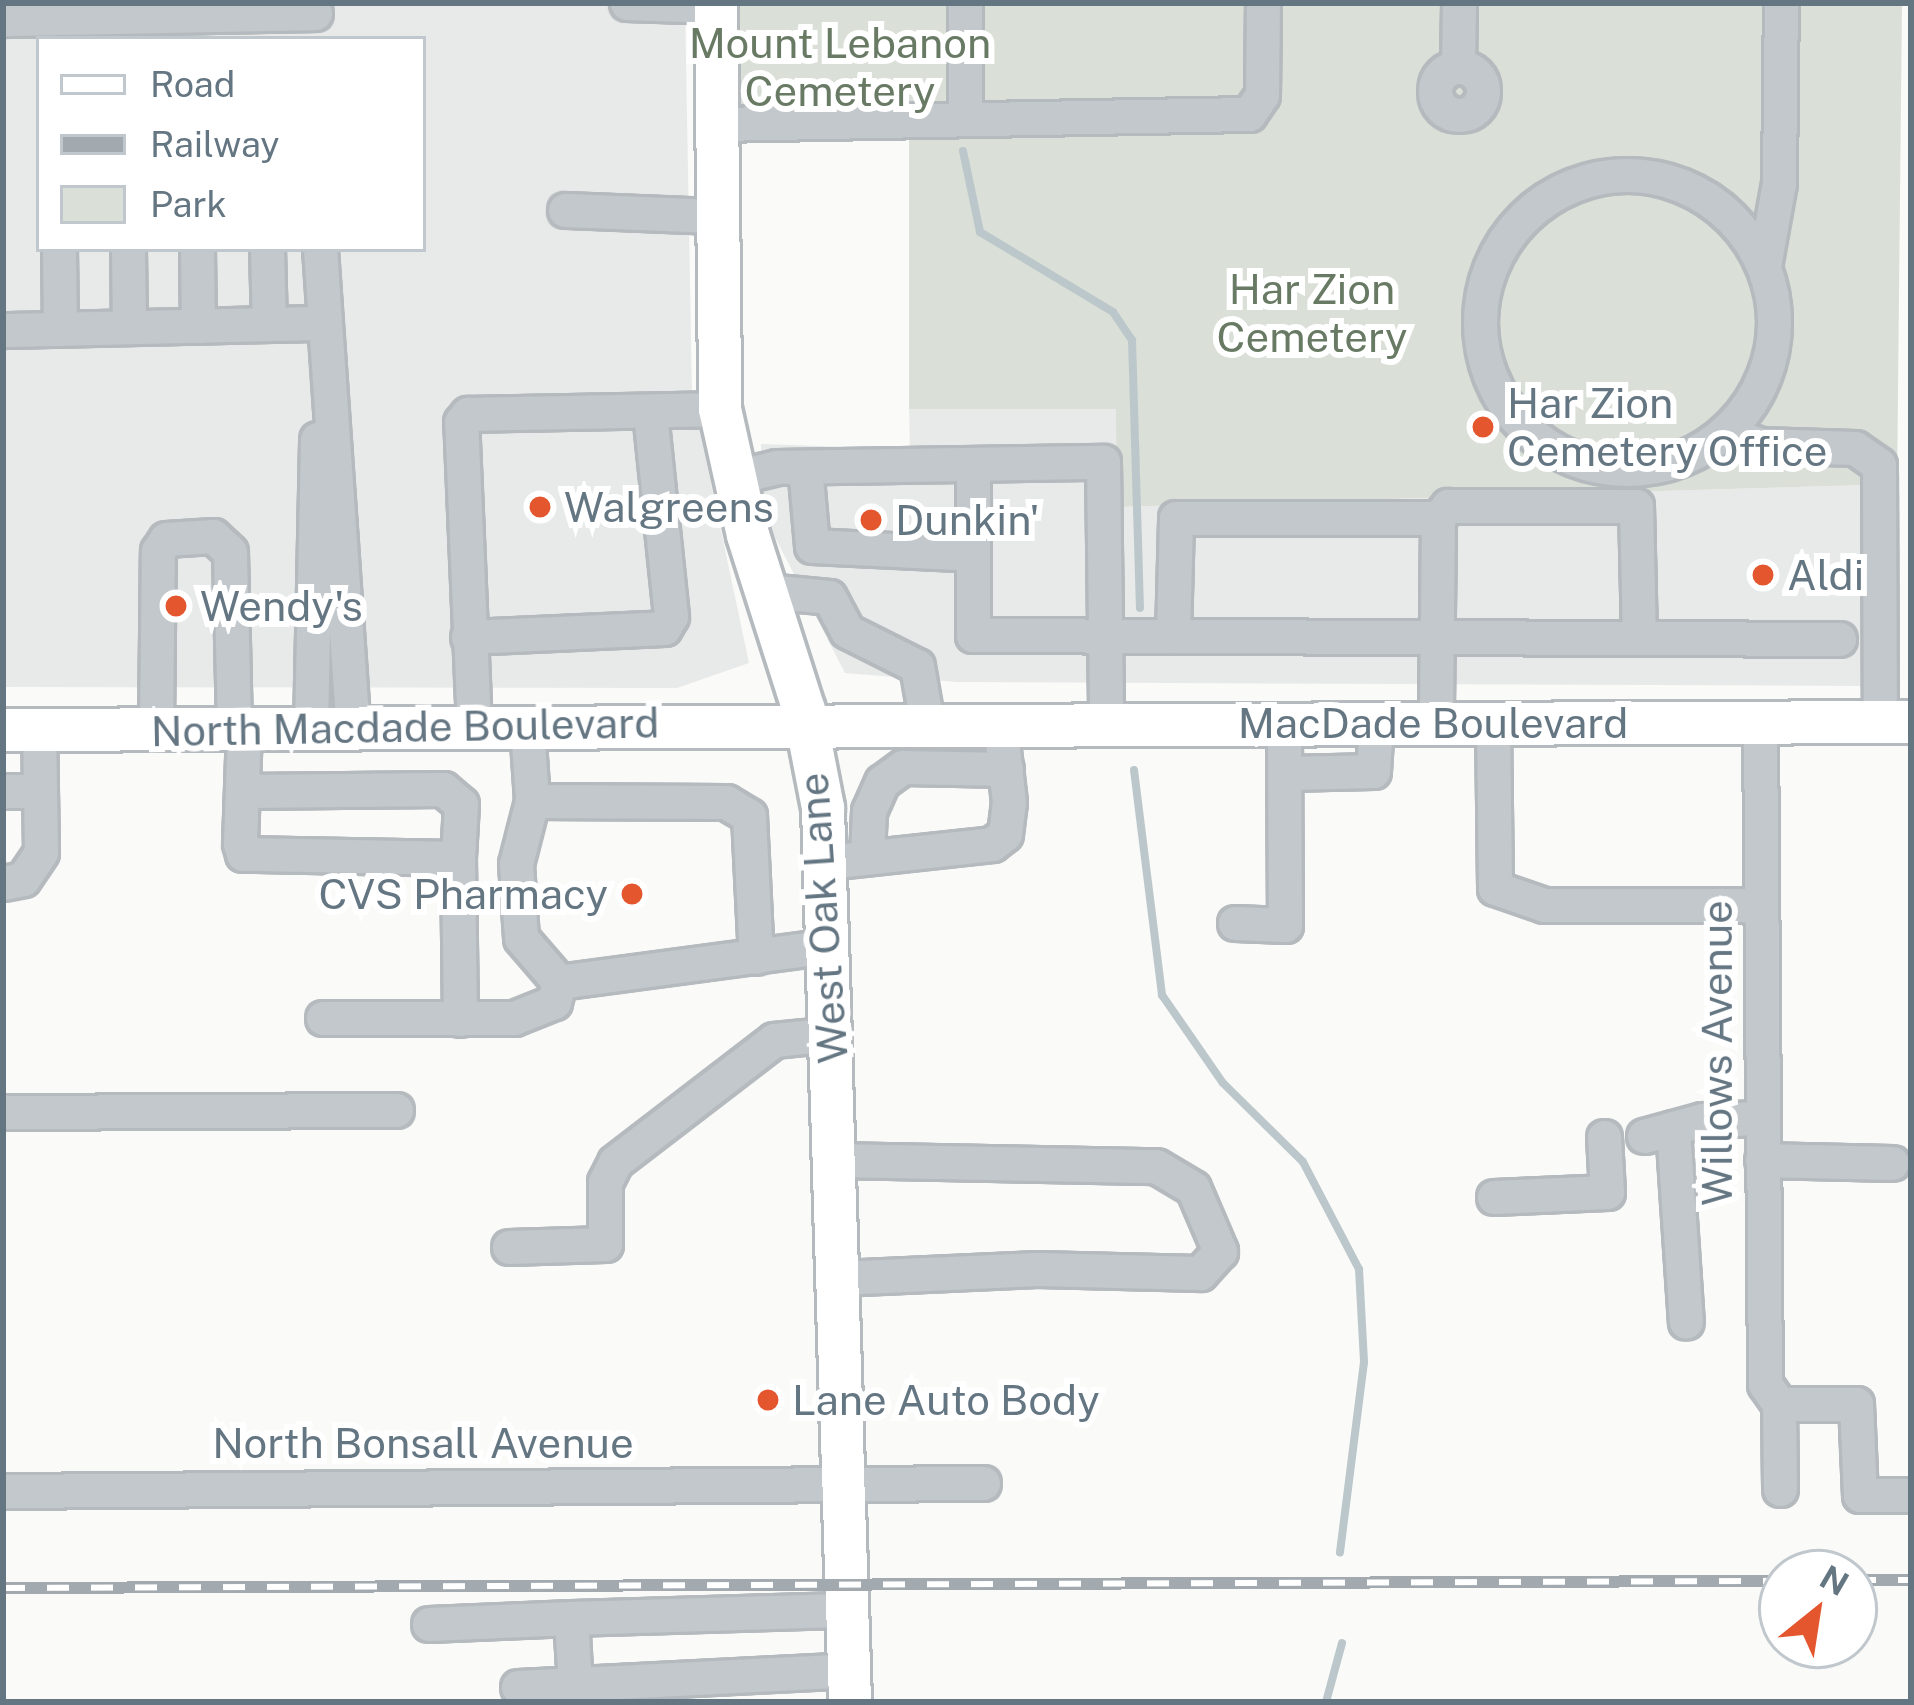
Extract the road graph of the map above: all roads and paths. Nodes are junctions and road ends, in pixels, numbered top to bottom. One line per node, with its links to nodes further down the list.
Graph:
1 (627, 3): 6 (street)
2 (965, 3): 14 (street)
3 (1262, 3): 14 (street)
4 (1459, 3): 13 (street)
5 (1781, 3): 23 (street)
6 (716, 4): 15 (main road, West Oak Lane)
7 (315, 18): 10 (street)
8 (3, 19): 12 (street)
9 (194, 27): 10 (street); 11 (street)
10 (262, 27)
11 (127, 28): 12 (street)
12 (57, 29)
13 (1457, 67)
14 (965, 118): 15 (street)
15 (717, 124): 17 (main road, West Oak Lane)
16 (565, 210): 17 (street)
17 (716, 217): 30 (main road, West Oak Lane)
18 (59, 252): 28 (street)
19 (128, 252): 27 (street)
20 (197, 252): 26 (street)
21 (267, 252): 25 (street)
22 (320, 252): 24 (street)
23 (1764, 266): 32 (street); 32 (street)
24 (322, 323): 25 (street); 58 (street)
25 (269, 324): 26 (street)
26 (198, 326): 27 (street)
27 (129, 327): 28 (street)
28 (60, 329): 29 (street)
29 (3, 330)
30 (720, 409): 31 (street); 35 (main road, West Oak Lane)
31 (650, 413): 43 (street); 43 (street)
32 (1726, 433): 48 (street)
33 (973, 464): 34 (street); 37 (street); 41 (street)
34 (805, 467): 35 (street); 37 (street)
35 (732, 478): 38 (main road, West Oak Lane)
36 (1438, 518): 39 (street); 40 (street); 42 (street)
37 (973, 554): 41 (street)
38 (766, 591): 51 (main road, West Oak Lane); 52 (street)
39 (1173, 635): 40 (street); 41 (street)
40 (1437, 635): 42 (street); 45 (street)
41 (1105, 636): 54 (street)
42 (1639, 637): 44 (street)
43 (468, 638): 56 (street)
44 (1839, 638)
45 (1436, 722): 46 (main road, MacDade Boulevard); 50 (main road, MacDade Boulevard)
46 (1493, 722): 47 (main road, MacDade Boulevard); 72 (street)
47 (1760, 722): 48 (main road); 72 (street, Willows Avenue)
48 (1896, 722)
49 (1284, 723): 50 (main road, MacDade Boulevard); 54 (main road, MacDade Boulevard); 63 (street)
50 (1376, 723): 63 (street)
51 (807, 724): 52 (main road); 57 (main road, North Macdade Boulevard); 69 (main road, West Oak Lane)
52 (914, 724): 53 (main road); 61 (street)
53 (1000, 724): 54 (main road); 62 (street)
54 (1106, 724)
55 (239, 727): 58 (main road, North Macdade Boulevard); 59 (main road, North Macdade Boulevard); 59 (street); 66 (street)
56 (474, 727): 57 (main road, North Macdade Boulevard); 58 (main road, North Macdade Boulevard)
57 (527, 727): 67 (street)
58 (332, 728)
59 (157, 729): 60 (main road, North Macdade Boulevard)
60 (21, 730): 65 (street)
61 (903, 766): 62 (street); 69 (street)
62 (1006, 769): 69 (street)
63 (1288, 773): 73 (street)
64 (3, 791): 65 (street)
65 (40, 791): 71 (street)
66 (243, 791): 68 (street); 68 (street)
67 (527, 814): 68 (street); 70 (street); 75 (street)
68 (458, 858): 70 (street); 78 (street)
69 (847, 858): 74 (main road, West Oak Lane)
70 (516, 864): 76 (street)
71 (3, 883)
72 (1761, 905): 82 (street, Willows Avenue)
73 (1234, 923)
74 (830, 946): 75 (street); 79 (main road, West Oak Lane)
75 (756, 957): 76 (street)
76 (559, 982): 78 (street)
77 (323, 1018): 78 (street)
78 (460, 1018)
79 (832, 1034): 84 (main road, West Oak Lane); 88 (street)
80 (396, 1110): 81 (street)
81 (3, 1112)
82 (1762, 1118): 85 (street, Willows Avenue); 90 (street)
83 (1604, 1137): 87 (street)
84 (836, 1160): 89 (main road, West Oak Lane); 89 (street)
85 (1762, 1160): 86 (street); 91 (street, Willows Avenue)
86 (1892, 1162)
87 (1494, 1197)
88 (509, 1247)
89 (839, 1279): 93 (main road, West Oak Lane)
90 (1686, 1322)
91 (1772, 1394): 94 (street, Willows Avenue); 96 (street)
92 (983, 1483): 93 (street, North Bonsall Avenue)
93 (844, 1484): 95 (street, North Bonsall Avenue); 97 (main road, West Oak Lane)
94 (1780, 1489)
95 (3, 1491)
96 (1909, 1495)
97 (848, 1610): 98 (street); 101 (main road, West Oak Lane)
98 (571, 1618): 99 (street); 100 (street)
99 (429, 1624)
100 (574, 1685): 101 (street); 102 (street)
101 (850, 1686)
102 (518, 1688)

